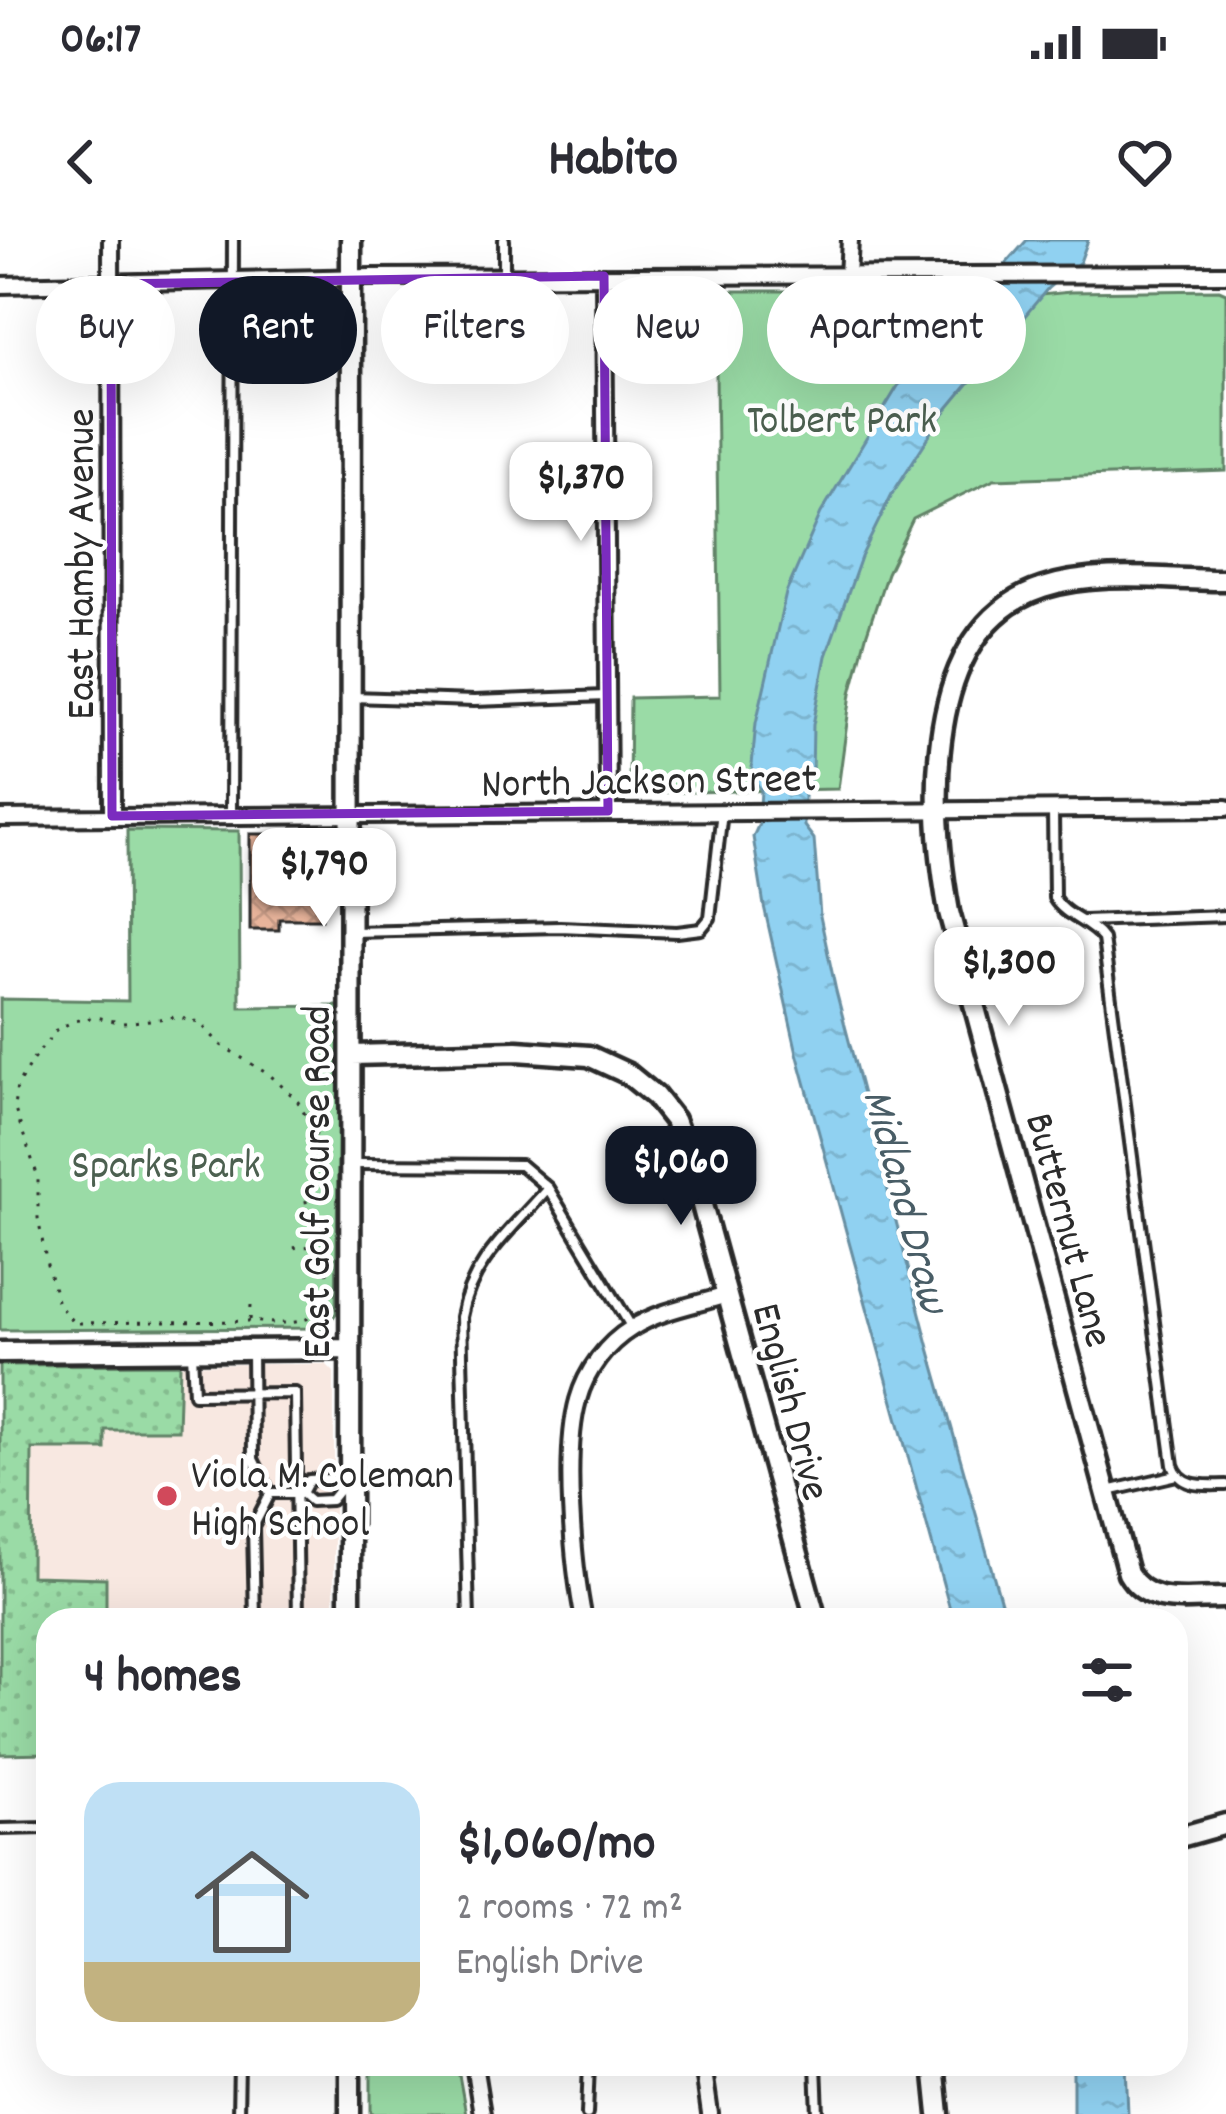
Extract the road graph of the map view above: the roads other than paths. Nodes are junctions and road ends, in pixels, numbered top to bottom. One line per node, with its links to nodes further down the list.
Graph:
1 (111, 240): 7 (street, East Hamby Avenue)
2 (232, 240): 8 (lane)
3 (351, 240): 9 (street, East Golf Course Road)
4 (504, 240): 10 (lane)
5 (850, 240): 11 (street)
6 (1226, 274): 11 (street)
7 (111, 276)
8 (232, 276)
9 (350, 276)
10 (504, 276)
11 (848, 276)
12 (0, 285): 13 (street)
13 (36, 285)
14 (111, 384): 28 (street, East Hamby Avenue)
15 (232, 384): 27 (lane)
16 (350, 384): 20 (street, East Golf Course Road)
17 (605, 384): 19 (street)
18 (1226, 580): 23 (street, Butternut Lane)
19 (607, 695): 20 (lane); 25 (street)
20 (350, 697): 26 (street, East Golf Course Road)
21 (1226, 808): 24 (street, North Jackson Street)
22 (722, 810): 23 (street, North Jackson Street); 25 (street, North Jackson Street); 32 (lane)
23 (938, 810): 24 (street, North Jackson Street); 46 (street, Butternut Lane)
24 (1053, 810): 31 (lane)
25 (608, 811): 26 (street, North Jackson Street)
26 (350, 814): 27 (street, North Jackson Street); 32 (street, East Golf Course Road)
27 (231, 815): 28 (street, North Jackson Street)
28 (112, 816): 29 (street, North Jackson Street)
29 (0, 818)
30 (1226, 916): 31 (lane)
31 (1081, 921): 43 (lane)
32 (351, 932): 33 (street, East Golf Course Road)
33 (352, 1055): 34 (street, East Golf Course Road); 36 (street, English Drive)
34 (351, 1164): 35 (lane); 39 (street, East Golf Course Road)
35 (548, 1188): 37 (lane); 53 (lane)
36 (727, 1295): 37 (street); 55 (street, English Drive)
37 (632, 1328): 54 (street)
38 (252, 1349): 39 (street); 40 (street); 42 (lane)
39 (350, 1349): 45 (street, East Golf Course Road)
40 (192, 1350): 41 (street); 42 (lane)
41 (0, 1352)
42 (253, 1393): 47 (lane); 48 (lane)
43 (1177, 1475): 44 (lane); 46 (lane)
44 (1226, 1486)
45 (345, 1488): 48 (lane); 52 (street, East Golf Course Road)
46 (1106, 1491): 49 (street, Butternut Lane)
47 (270, 1493): 48 (lane); 50 (lane)
48 (299, 1493): 51 (lane)
49 (1226, 1598)
50 (255, 1608)
51 (298, 1608)
52 (350, 1608)
53 (469, 1608)
54 (582, 1608)
55 (813, 1608)
56 (1226, 1824): 59 (street)
57 (36, 1828): 58 (lane)
58 (0, 1829)
59 (1188, 1835)
60 (239, 2076): 67 (lane)
61 (350, 2076): 68 (street)
62 (476, 2076): 69 (street)
63 (588, 2076): 70 (lane)
64 (705, 2076): 71 (street)
65 (816, 2076): 72 (lane)
66 (935, 2076): 73 (street)
67 (238, 2114)
68 (350, 2114)
69 (482, 2114)
70 (586, 2114)
71 (710, 2114)
72 (818, 2114)
73 (939, 2114)

